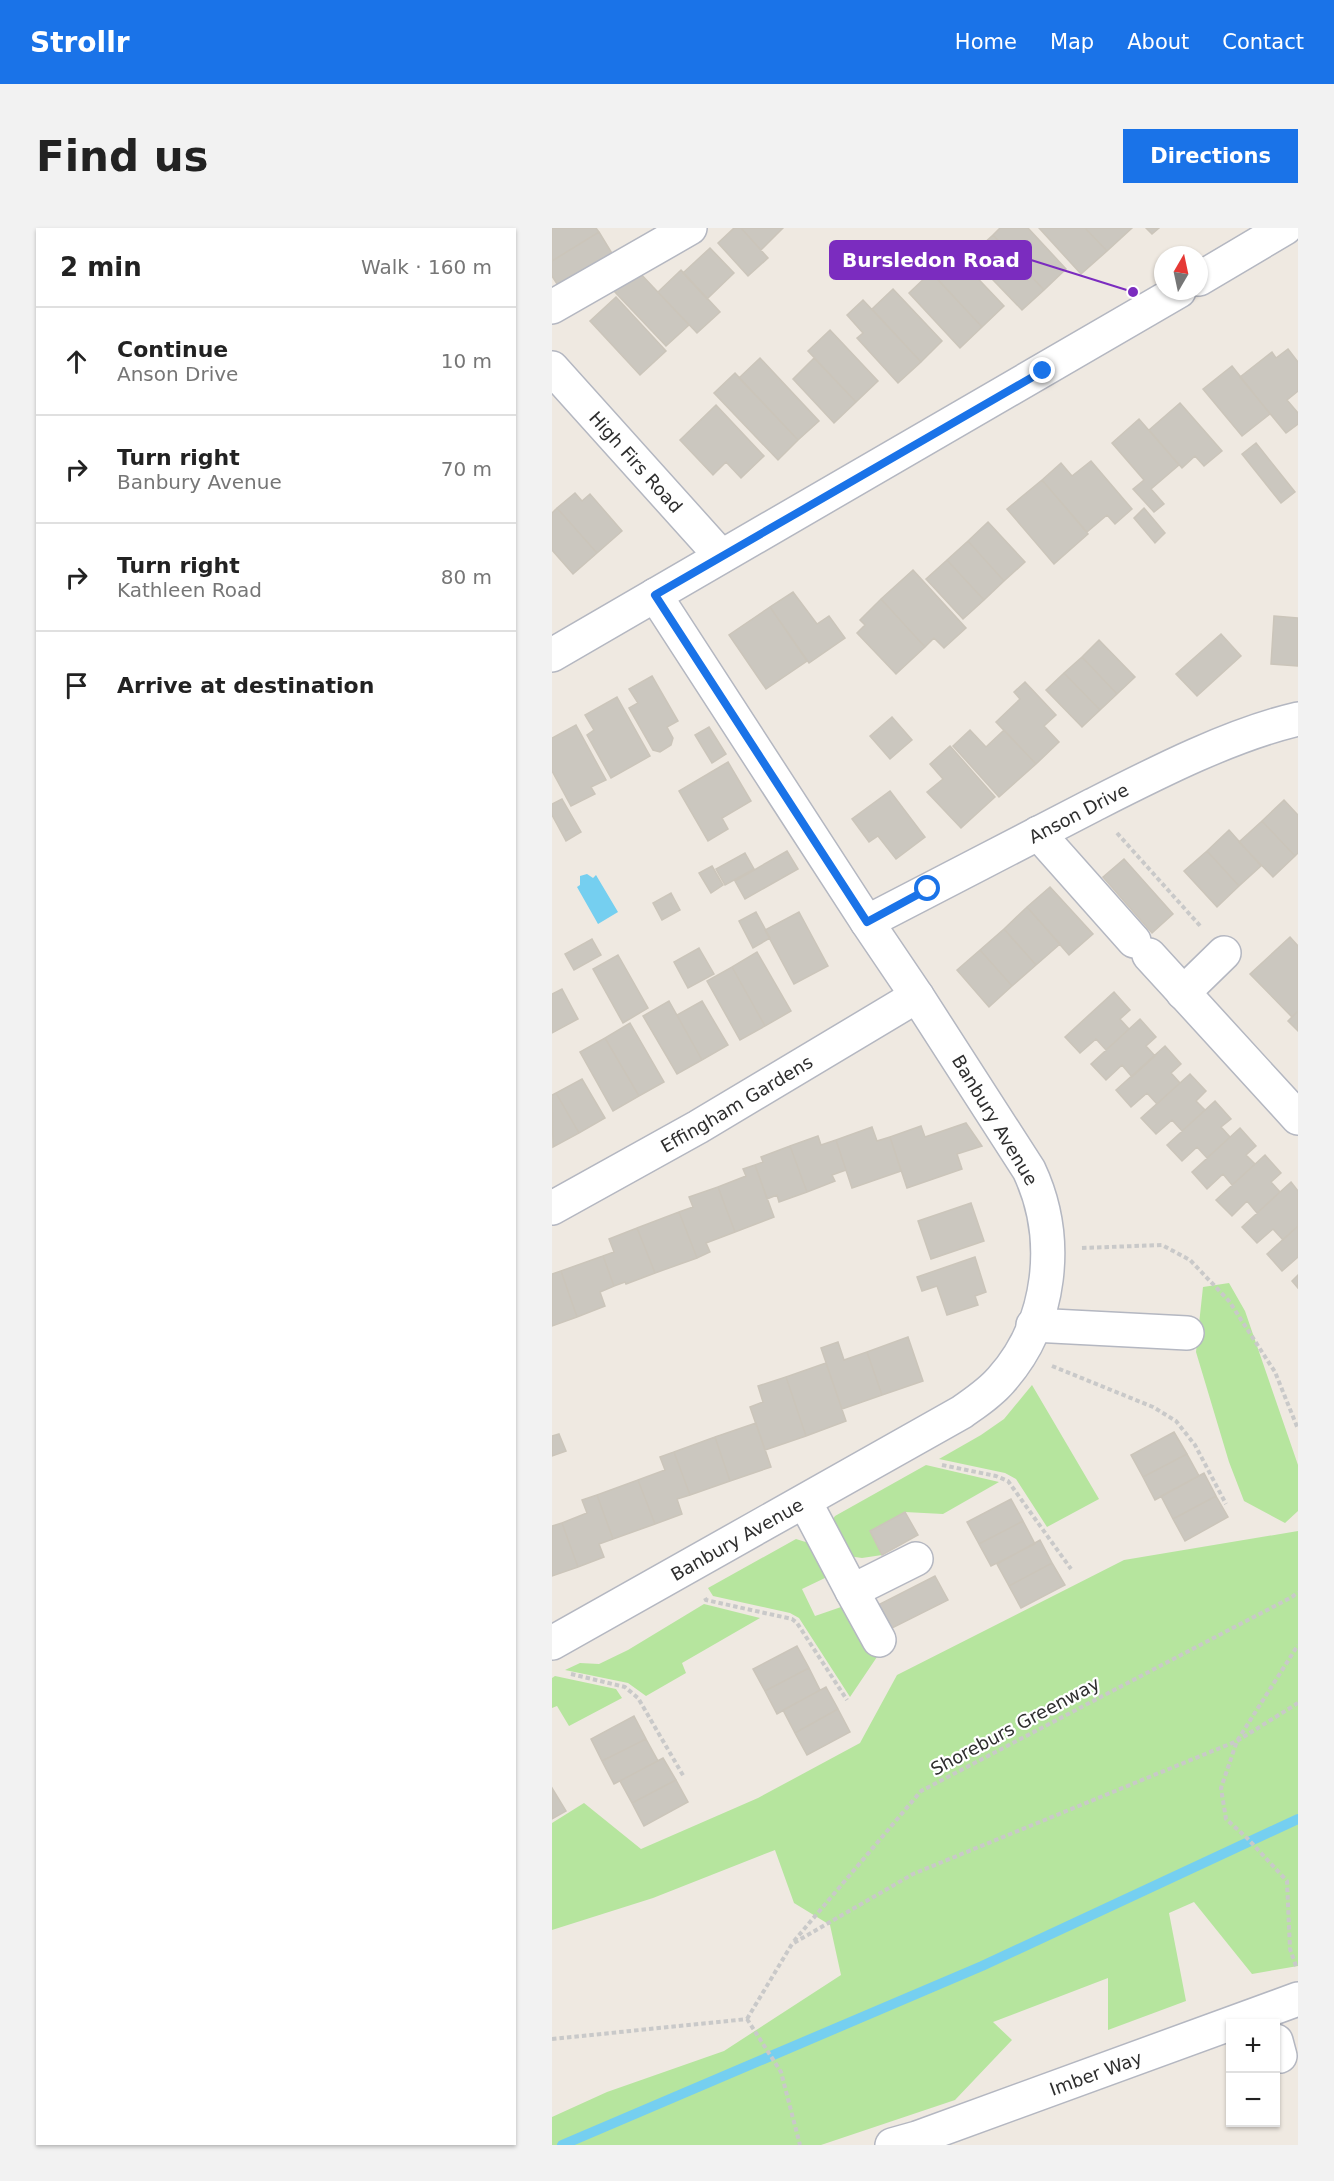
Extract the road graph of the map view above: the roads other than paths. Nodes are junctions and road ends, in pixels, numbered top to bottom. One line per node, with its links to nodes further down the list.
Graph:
1 (690, 228): 5 (street)
2 (1285, 228): 3 (street)
3 (1208, 274)
4 (1163, 300): 7 (street)
5 (552, 307)
6 (552, 368): 7 (street, High Firs Road)
7 (721, 556): 8 (street)
8 (655, 595): 9 (street); 12 (street, Banbury Avenue)
9 (552, 655)
10 (1298, 719): 11 (street, Anson Drive)
11 (1038, 833): 12 (street, Anson Drive); 14 (street)
12 (867, 922): 15 (street, Banbury Avenue)
13 (1224, 953): 14 (street)
14 (1183, 993): 16 (street)
15 (917, 996): 17 (street, Effingham Gardens); 19 (street, Banbury Avenue)
16 (1298, 1118)
17 (552, 1208)
18 (1187, 1334): 19 (street)
19 (1026, 1339): 20 (street, Banbury Avenue)
20 (805, 1502): 22 (street); 24 (street, Banbury Avenue)
21 (916, 1559): 22 (street)
22 (852, 1591): 23 (street)
23 (879, 1640)
24 (557, 1658)
25 (1298, 1999): 26 (street, Imber Way)
26 (1269, 2017): 27 (street, Imber Way)
27 (892, 2145)

